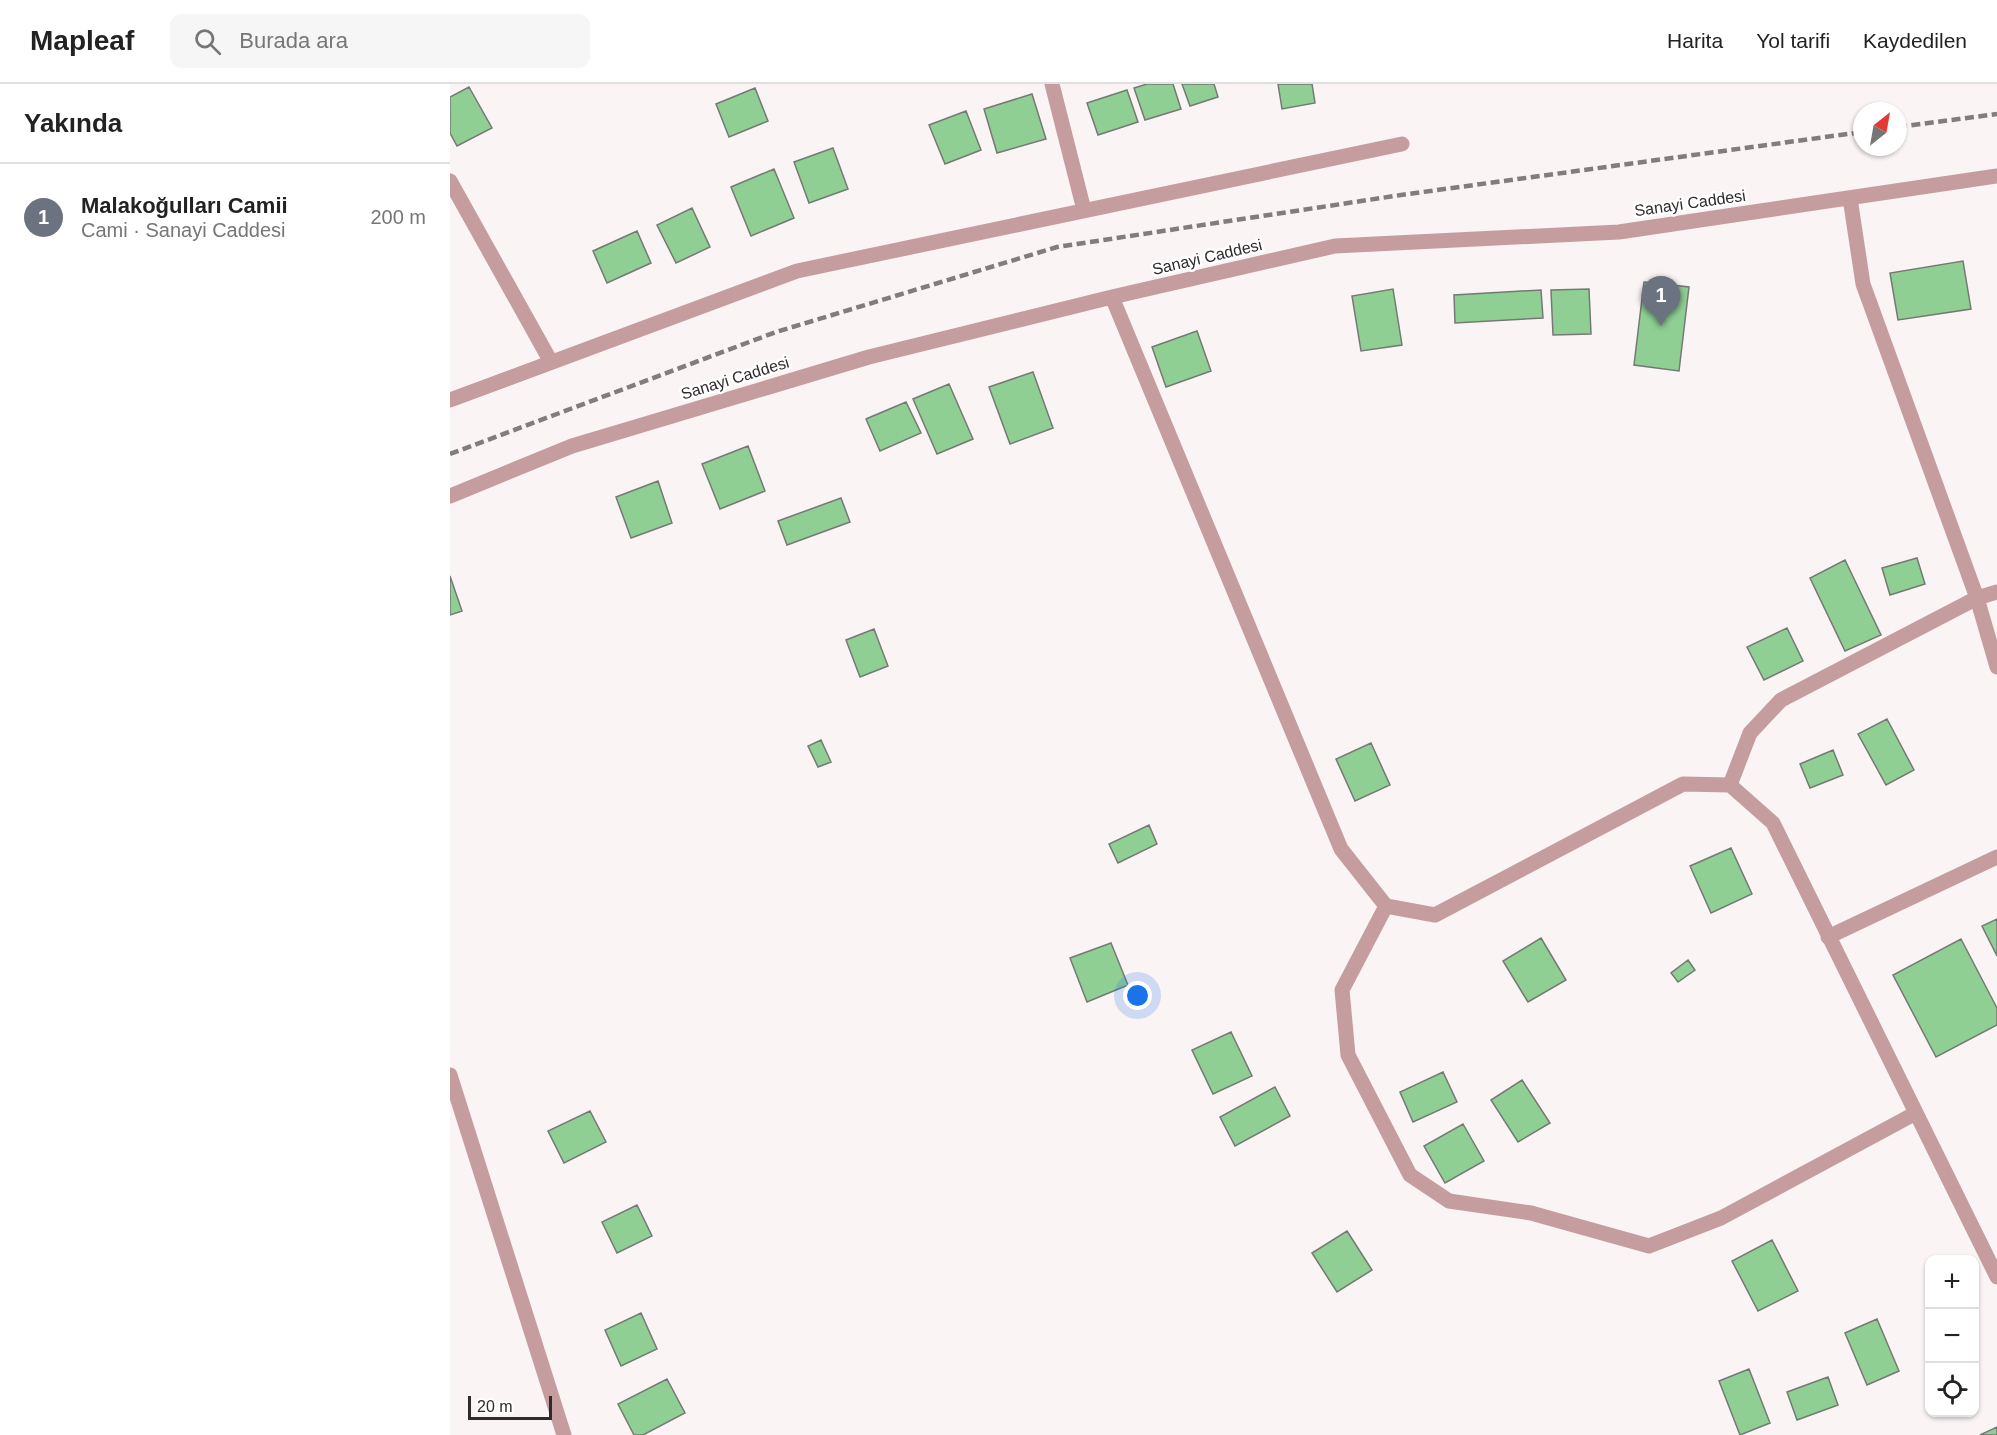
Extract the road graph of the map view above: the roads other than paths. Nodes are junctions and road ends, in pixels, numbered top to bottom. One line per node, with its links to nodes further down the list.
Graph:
1 (1052, 84): 6 (street)
2 (1402, 144): 6 (street)
3 (1997, 176): 5 (street, Sanayi Caddesi)
4 (450, 181): 8 (street)
5 (1850, 198): 7 (street, Sanayi Caddesi); 12 (street)
6 (1084, 210): 8 (street)
7 (1112, 297): 10 (street, Sanayi Caddesi); 16 (street)
8 (551, 362): 9 (street)
9 (450, 400)
10 (450, 496)
11 (1997, 592): 12 (street)
12 (1977, 598): 13 (street); 14 (street)
13 (1997, 667)
14 (1730, 784): 16 (street); 17 (street)
15 (1997, 856): 17 (street)
16 (1386, 906): 19 (street)
17 (1828, 937): 19 (street)
18 (450, 1075): 21 (street)
19 (1916, 1113): 20 (street)
20 (1997, 1277)
21 (564, 1435)

